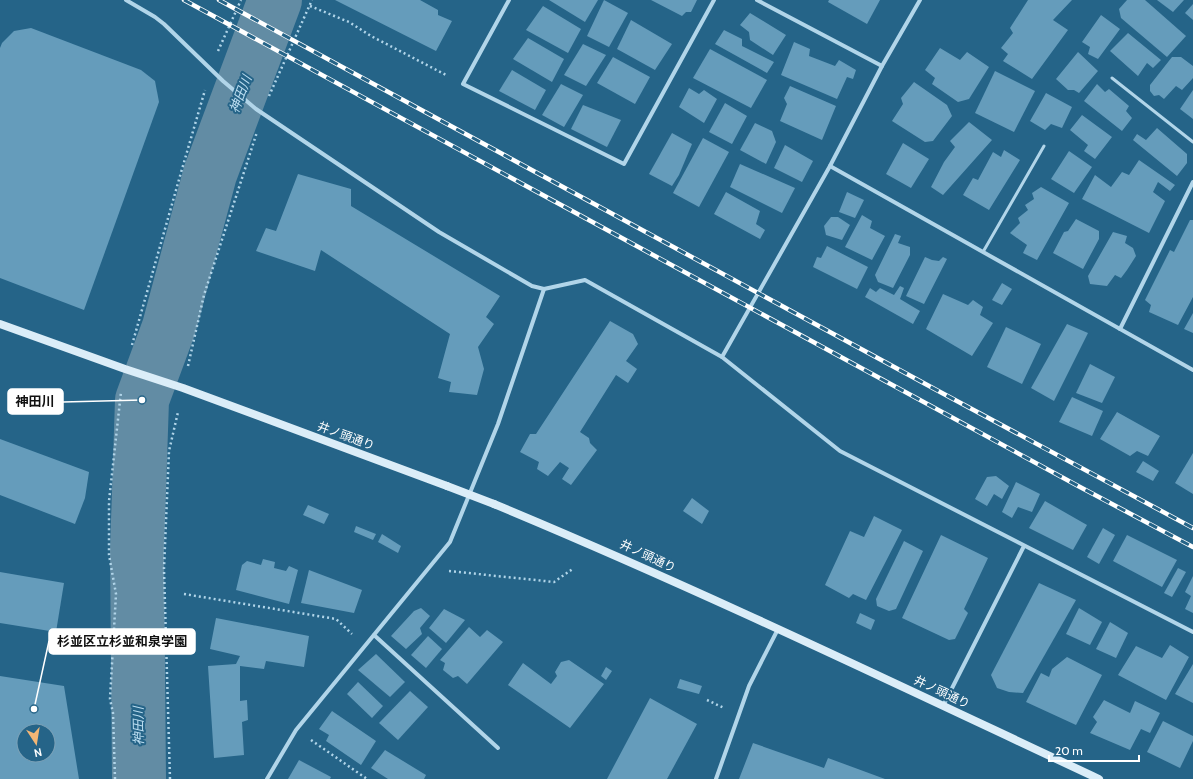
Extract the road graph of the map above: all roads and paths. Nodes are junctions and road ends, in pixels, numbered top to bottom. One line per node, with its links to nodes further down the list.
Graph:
1 (126, 0): 21 (street)
2 (241, 0): 9 (path)
3 (312, 0): 8 (path)
4 (509, 0): 12 (street)
5 (714, 0): 12 (street)
6 (757, 0): 10 (street)
7 (920, 0): 10 (street)
8 (310, 6): 12 (path); 14 (path)
9 (216, 55)
10 (882, 66): 18 (street)
11 (1112, 78): 16 (lane)
12 (463, 84)
13 (206, 85): 24 (path)
14 (268, 100)
15 (258, 128): 26 (path)
16 (1193, 142)
17 (1044, 146): 20 (lane)
18 (830, 166): 20 (street); 25 (street)
19 (1193, 182): 23 (street)
20 (983, 252): 23 (street)
21 (544, 289): 25 (street); 31 (street)
22 (0, 324): 34 (main road, 井ノ頭通り, bridge)
23 (1120, 329): 27 (street)
24 (132, 345)
25 (722, 357): 30 (street)
26 (188, 366)
27 (1193, 370)
28 (121, 392): 41 (path)
29 (178, 412): 42 (path)
30 (1024, 546): 35 (street); 38 (street)
31 (431, 565): 32 (path); 36 (street)
32 (574, 568)
33 (184, 594): 37 (path)
34 (778, 629): 38 (main road, 井ノ頭通り); 45 (street)
35 (1193, 632)
36 (374, 635): 37 (street); 40 (street)
37 (364, 645): 39 (street)
38 (942, 706): 46 (main road, 井ノ頭通り)
39 (296, 730): 43 (street); 44 (path)
40 (498, 748)
41 (115, 779)
42 (170, 779)
43 (267, 779)
44 (367, 779)
45 (716, 779)
46 (1098, 779)

